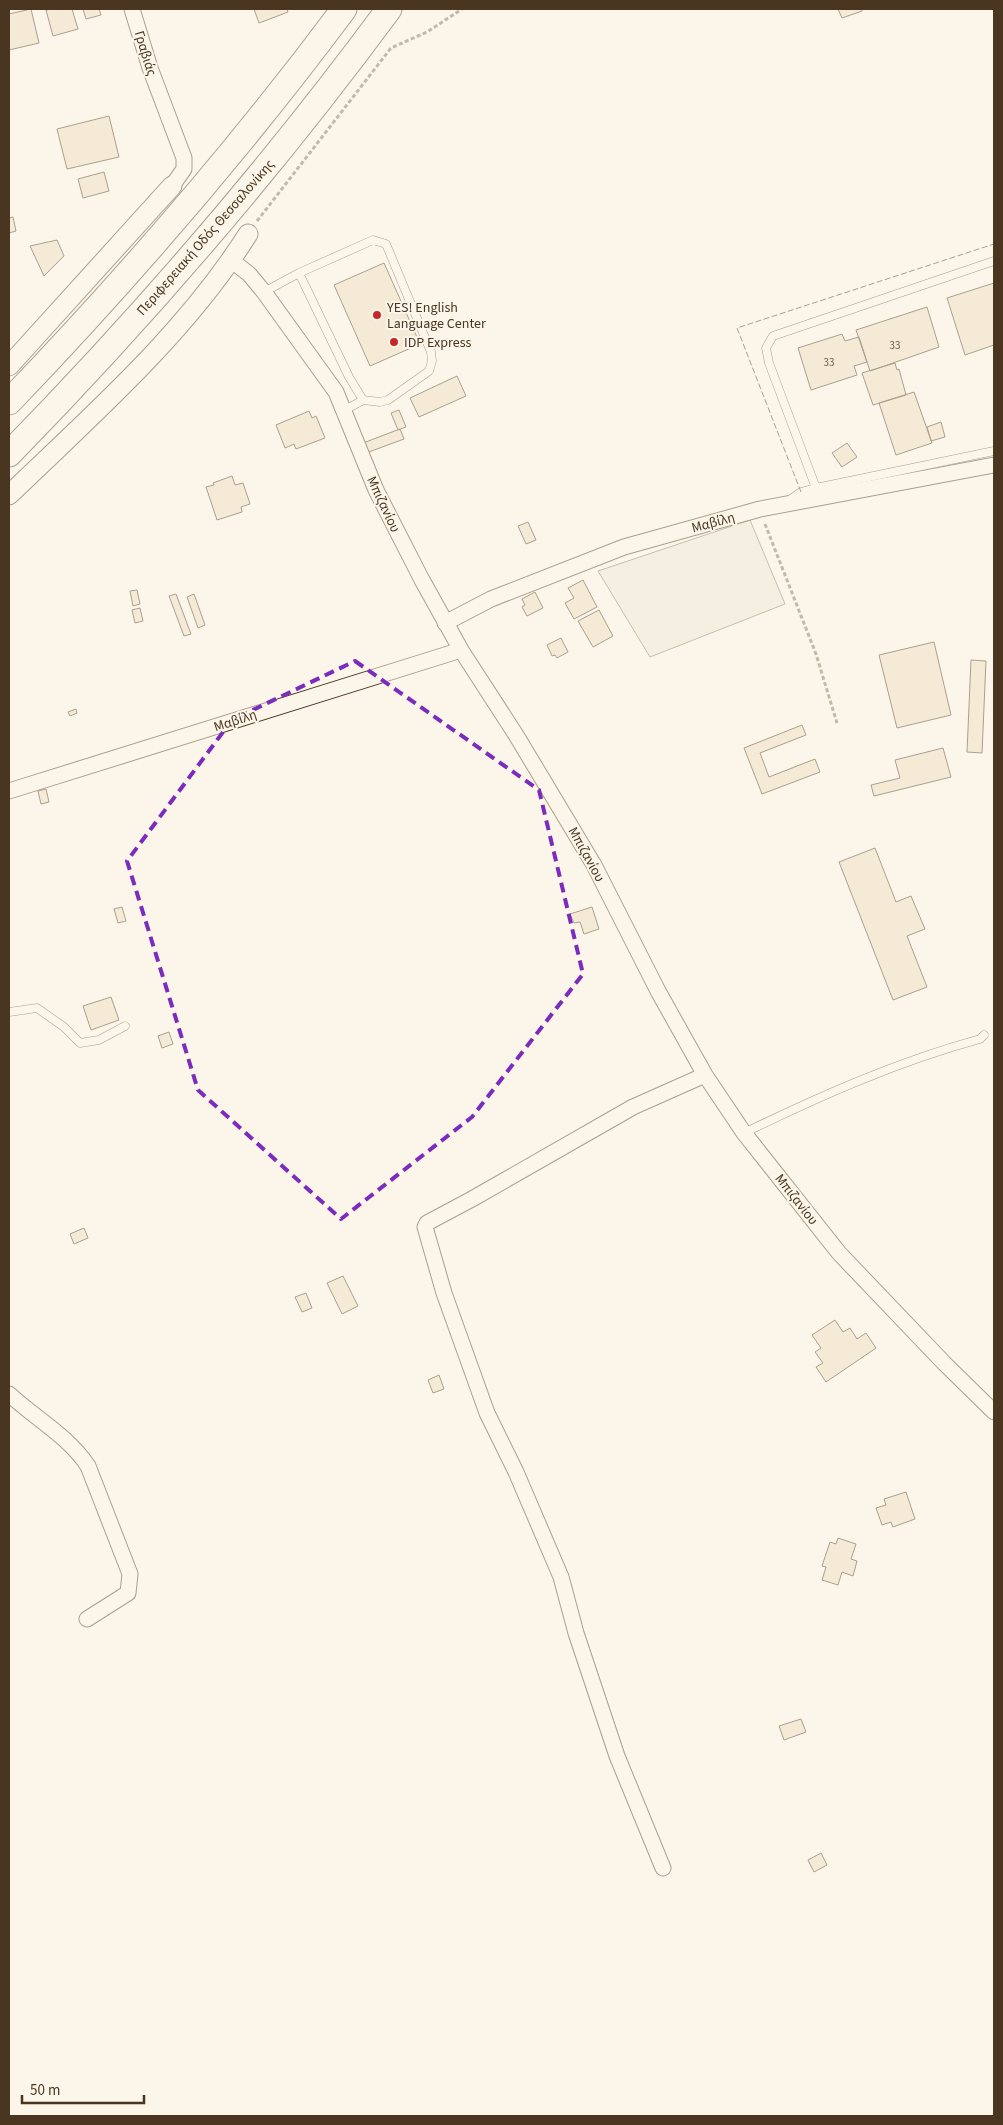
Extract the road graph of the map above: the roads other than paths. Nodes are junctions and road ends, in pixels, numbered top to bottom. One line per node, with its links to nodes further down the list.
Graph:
1 (344, 9): 12 (highway)
2 (388, 9): 15 (highway, Περιφερειακή Οδός Θεσσαλονίκης)
3 (136, 10): 4 (street, Γραβιάς)
4 (172, 186): 10 (street)
5 (248, 234): 6 (street)
6 (232, 260): 9 (street, Μπιζανίου); 18 (street)
7 (994, 261): 17 (lane)
8 (298, 273): 9 (lane); 11 (lane); 11 (lane)
9 (264, 292): 13 (street, Μπιζανίου)
10 (9, 366)
11 (363, 400): 13 (lane)
12 (9, 402)
13 (345, 410): 20 (street, Μπιζανίου)
14 (994, 451): 17 (lane)
15 (9, 454)
16 (994, 466): 19 (street, Μαβίλη)
17 (816, 488): 19 (lane)
18 (9, 495)
19 (784, 505): 20 (street, Μαβίλη)
20 (445, 623): 21 (street, Μπιζανίου)
21 (461, 650): 22 (street, Μαβίλη); 26 (street, Μπιζανίου)
22 (9, 791)
23 (9, 1012): 24 (lane)
24 (125, 1026)
25 (984, 1035): 27 (lane)
26 (705, 1074): 27 (street, Μπιζανίου); 31 (street)
27 (744, 1133): 29 (street, Μπιζανίου)
28 (9, 1394): 30 (street)
29 (994, 1412)
30 (87, 1619)
31 (663, 1868)

